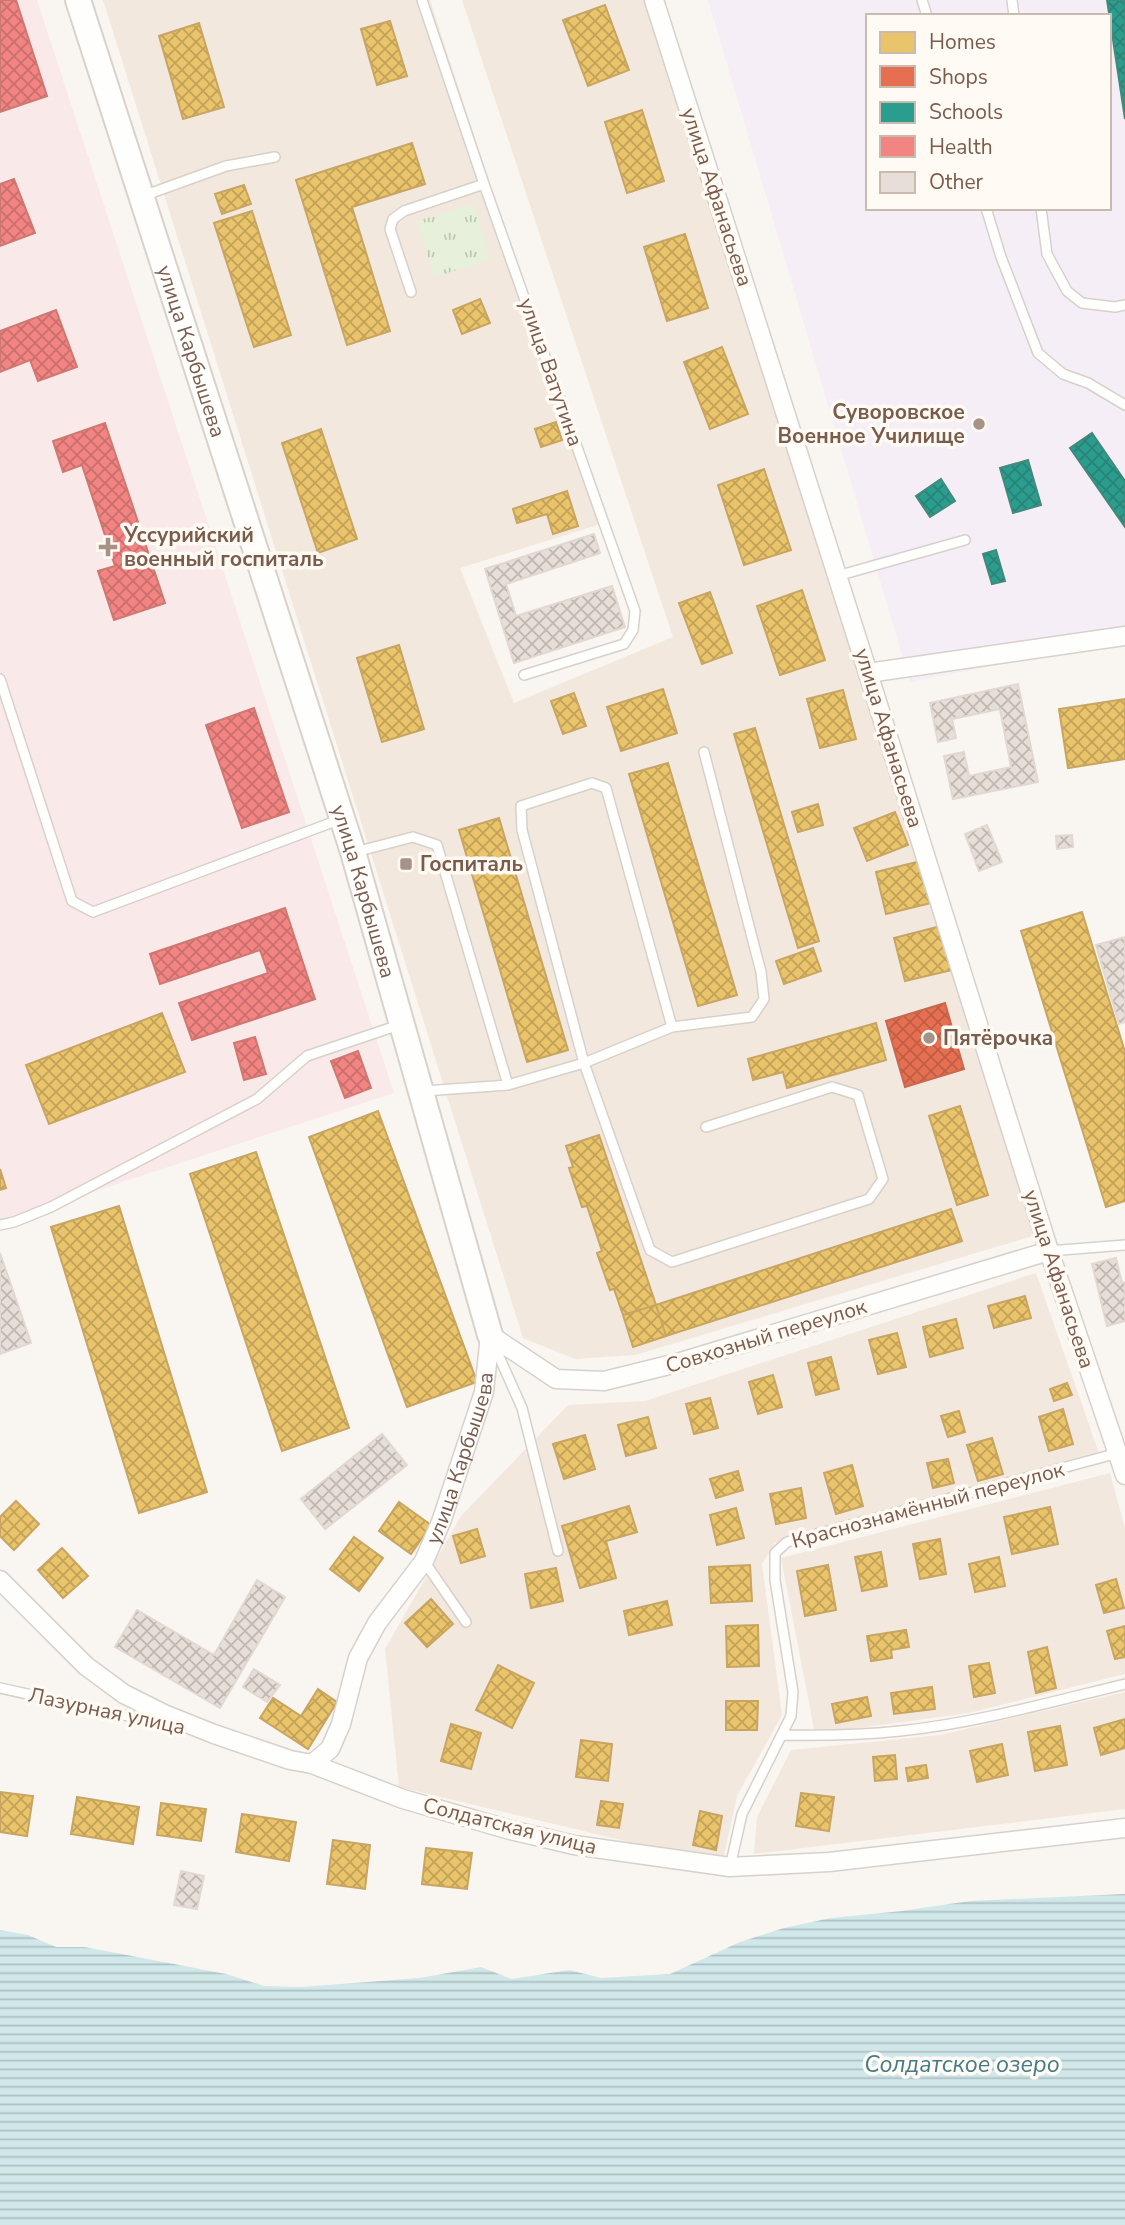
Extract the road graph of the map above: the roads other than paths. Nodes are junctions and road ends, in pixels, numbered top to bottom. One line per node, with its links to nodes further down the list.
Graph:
1 (78, 0): 6 (street, улица Карбышева)
2 (422, 0): 5 (lane, улица Ватутина)
3 (654, 0): 13 (street, улица Афанасьева)
4 (275, 157): 6 (lane)
5 (484, 184): 9 (lane); 16 (lane, улица Ватутина)
6 (141, 196): 19 (street, улица Карбышева)
7 (987, 210): 11 (lane)
8 (1041, 210): 10 (lane)
9 (411, 292)
10 (1125, 306)
11 (1125, 405)
12 (965, 540): 13 (lane)
13 (837, 576): 15 (street, улица Афанасьева)
14 (1125, 636): 15 (street)
15 (868, 673): 29 (street, улица Афанасьева)
16 (524, 675)
17 (0, 679): 19 (lane)
18 (704, 752): 22 (lane)
19 (342, 818): 20 (street, улица Карбышева)
20 (353, 852): 21 (street, улица Карбышева); 24 (lane)
21 (401, 1024): 25 (street, улица Карбышева); 27 (lane)
22 (672, 1027): 23 (lane); 23 (lane)
23 (584, 1063): 24 (lane); 26 (lane)
24 (508, 1085): 25 (lane)
25 (422, 1091): 30 (street, улица Карбышева)
26 (706, 1127)
27 (0, 1225)
28 (1125, 1245): 29 (lane)
29 (1049, 1251): 30 (street, Совхозный переулок); 31 (street, улица Афанасьева)
30 (490, 1335): 33 (lane); 34 (street, улица Карбышева)
31 (1118, 1453): 32 (street, улица Афанасьева); 40 (lane, Краснознамённый переулок)
32 (1125, 1475)
33 (558, 1551)
34 (424, 1562): 36 (lane); 41 (street, улица Карбышева)
35 (0, 1580): 39 (street, Солдатская улица)
36 (466, 1622)
37 (1125, 1684): 40 (lane)
38 (0, 1688): 39 (lane, Лазурная улица)
39 (214, 1734): 41 (street, Солдатская улица)
40 (783, 1735): 43 (lane, Краснознамённый переулок)
41 (312, 1764): 43 (street, Солдатская улица)
42 (1125, 1828): 43 (street, Солдатская улица)
43 (730, 1867)

